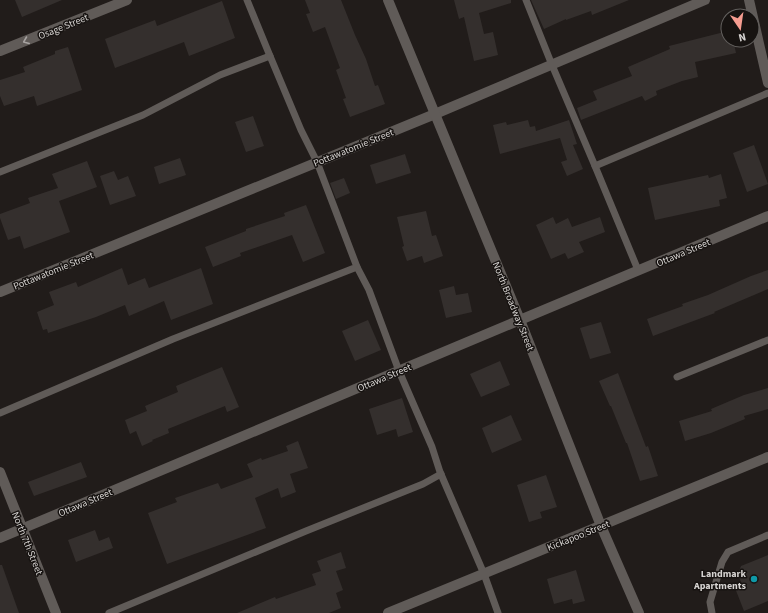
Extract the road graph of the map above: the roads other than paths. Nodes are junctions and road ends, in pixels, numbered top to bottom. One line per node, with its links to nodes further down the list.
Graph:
1 (127, 0): 7 (street, Osage Street, one-way to 7)
2 (247, 0): 8 (lane)
3 (388, 0): 12 (street, North Broadway Street)
4 (526, 0): 9 (lane)
5 (706, 0): 9 (street, Pottawatomie Street)
6 (749, 0): 10 (street)
7 (0, 51)
8 (270, 56): 13 (lane); 15 (lane)
9 (552, 65): 12 (street, Pottawatomie Street); 14 (lane)
10 (768, 80)
11 (768, 93): 14 (lane)
12 (435, 114): 13 (street, Pottawatomie Street); 20 (street, North Broadway Street)
13 (317, 162): 17 (lane); 19 (street, Pottawatomie Street)
14 (595, 166): 18 (lane)
15 (0, 172)
16 (768, 216): 18 (street, Ottawa Street)
17 (357, 267): 22 (lane); 24 (lane)
18 (638, 270): 20 (street, Ottawa Street)
19 (0, 292)
20 (520, 320): 22 (street, Ottawa Street); 28 (street, North Broadway Street)
21 (768, 340): 23 (lane)
22 (399, 371): 27 (lane); 29 (street, Ottawa Street)
23 (677, 376)
24 (0, 413)
25 (768, 457): 28 (street, Kickapoo Street)
26 (0, 472): 29 (street, North 7th Street)
27 (441, 474): 32 (lane); 34 (lane)
28 (601, 526): 32 (street, Kickapoo Street); 37 (street, North Broadway Street)
29 (22, 529): 31 (street, Ottawa Street); 33 (street, North 7th Street)
30 (768, 535): 38 (lane)
31 (0, 538)
32 (484, 574): 35 (street, Kickapoo Street); 36 (lane)
33 (56, 613)
34 (109, 613)
35 (388, 613)
36 (498, 613)
37 (639, 613)
38 (712, 613)

